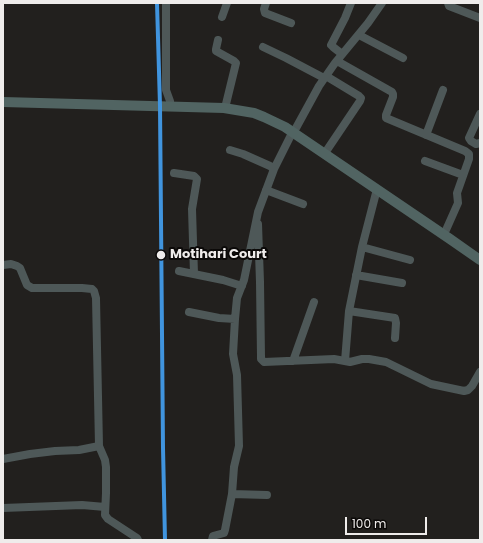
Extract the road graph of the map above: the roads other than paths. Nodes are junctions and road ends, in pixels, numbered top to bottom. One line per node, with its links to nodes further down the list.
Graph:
1 (166, 3): 19 (street)
2 (227, 3): 7 (street)
3 (264, 3): 9 (street)
4 (351, 3): 13 (street)
5 (382, 3): 10 (street)
6 (448, 3): 8 (street)
7 (222, 17)
8 (480, 18)
9 (292, 23)
10 (358, 35): 13 (street); 14 (street)
11 (218, 40): 21 (street)
12 (263, 47): 16 (street)
13 (342, 54): 15 (street)
14 (403, 58)
15 (337, 61): 16 (street); 24 (street)
16 (325, 77): 23 (street); 27 (street)
17 (443, 90): 24 (street)
18 (3, 97): 19 (main road)
19 (170, 101): 21 (main road)
20 (3, 102): 23 (main road)
21 (226, 104): 23 (main road)
22 (480, 114): 25 (street)
23 (294, 130): 27 (main road); 30 (street); 34 (main road)
24 (426, 135): 28 (street)
25 (478, 143): 28 (street)
26 (230, 150): 30 (street)
27 (327, 150): 37 (main road)
28 (469, 155): 32 (street)
29 (425, 161): 32 (street)
30 (274, 169): 33 (street)
31 (174, 173): 44 (street)
32 (463, 176): 37 (street)
33 (266, 190): 35 (street); 36 (street)
34 (377, 190): 38 (street); 41 (main road)
35 (303, 204)
36 (258, 212): 47 (street); 53 (street)
37 (446, 230): 39 (main road)
38 (362, 247): 40 (street); 45 (street)
39 (480, 254)
40 (410, 260)
41 (480, 260)
42 (3, 264): 56 (street)
43 (179, 271): 44 (street)
44 (194, 274): 47 (street)
45 (356, 275): 46 (street); 49 (street)
46 (402, 283)
47 (242, 286): 51 (street)
48 (314, 302): 53 (street)
49 (349, 311): 52 (street); 54 (street)
50 (190, 312): 51 (street)
51 (235, 319): 58 (street)
52 (395, 338)
53 (293, 361): 54 (street)
54 (345, 361): 55 (street)
55 (480, 372)
56 (99, 446): 57 (street); 60 (street)
57 (3, 459)
58 (232, 494): 59 (street); 63 (street)
59 (267, 495)
60 (105, 507): 61 (street); 62 (street)
61 (3, 508)
62 (138, 540)
63 (212, 540)

